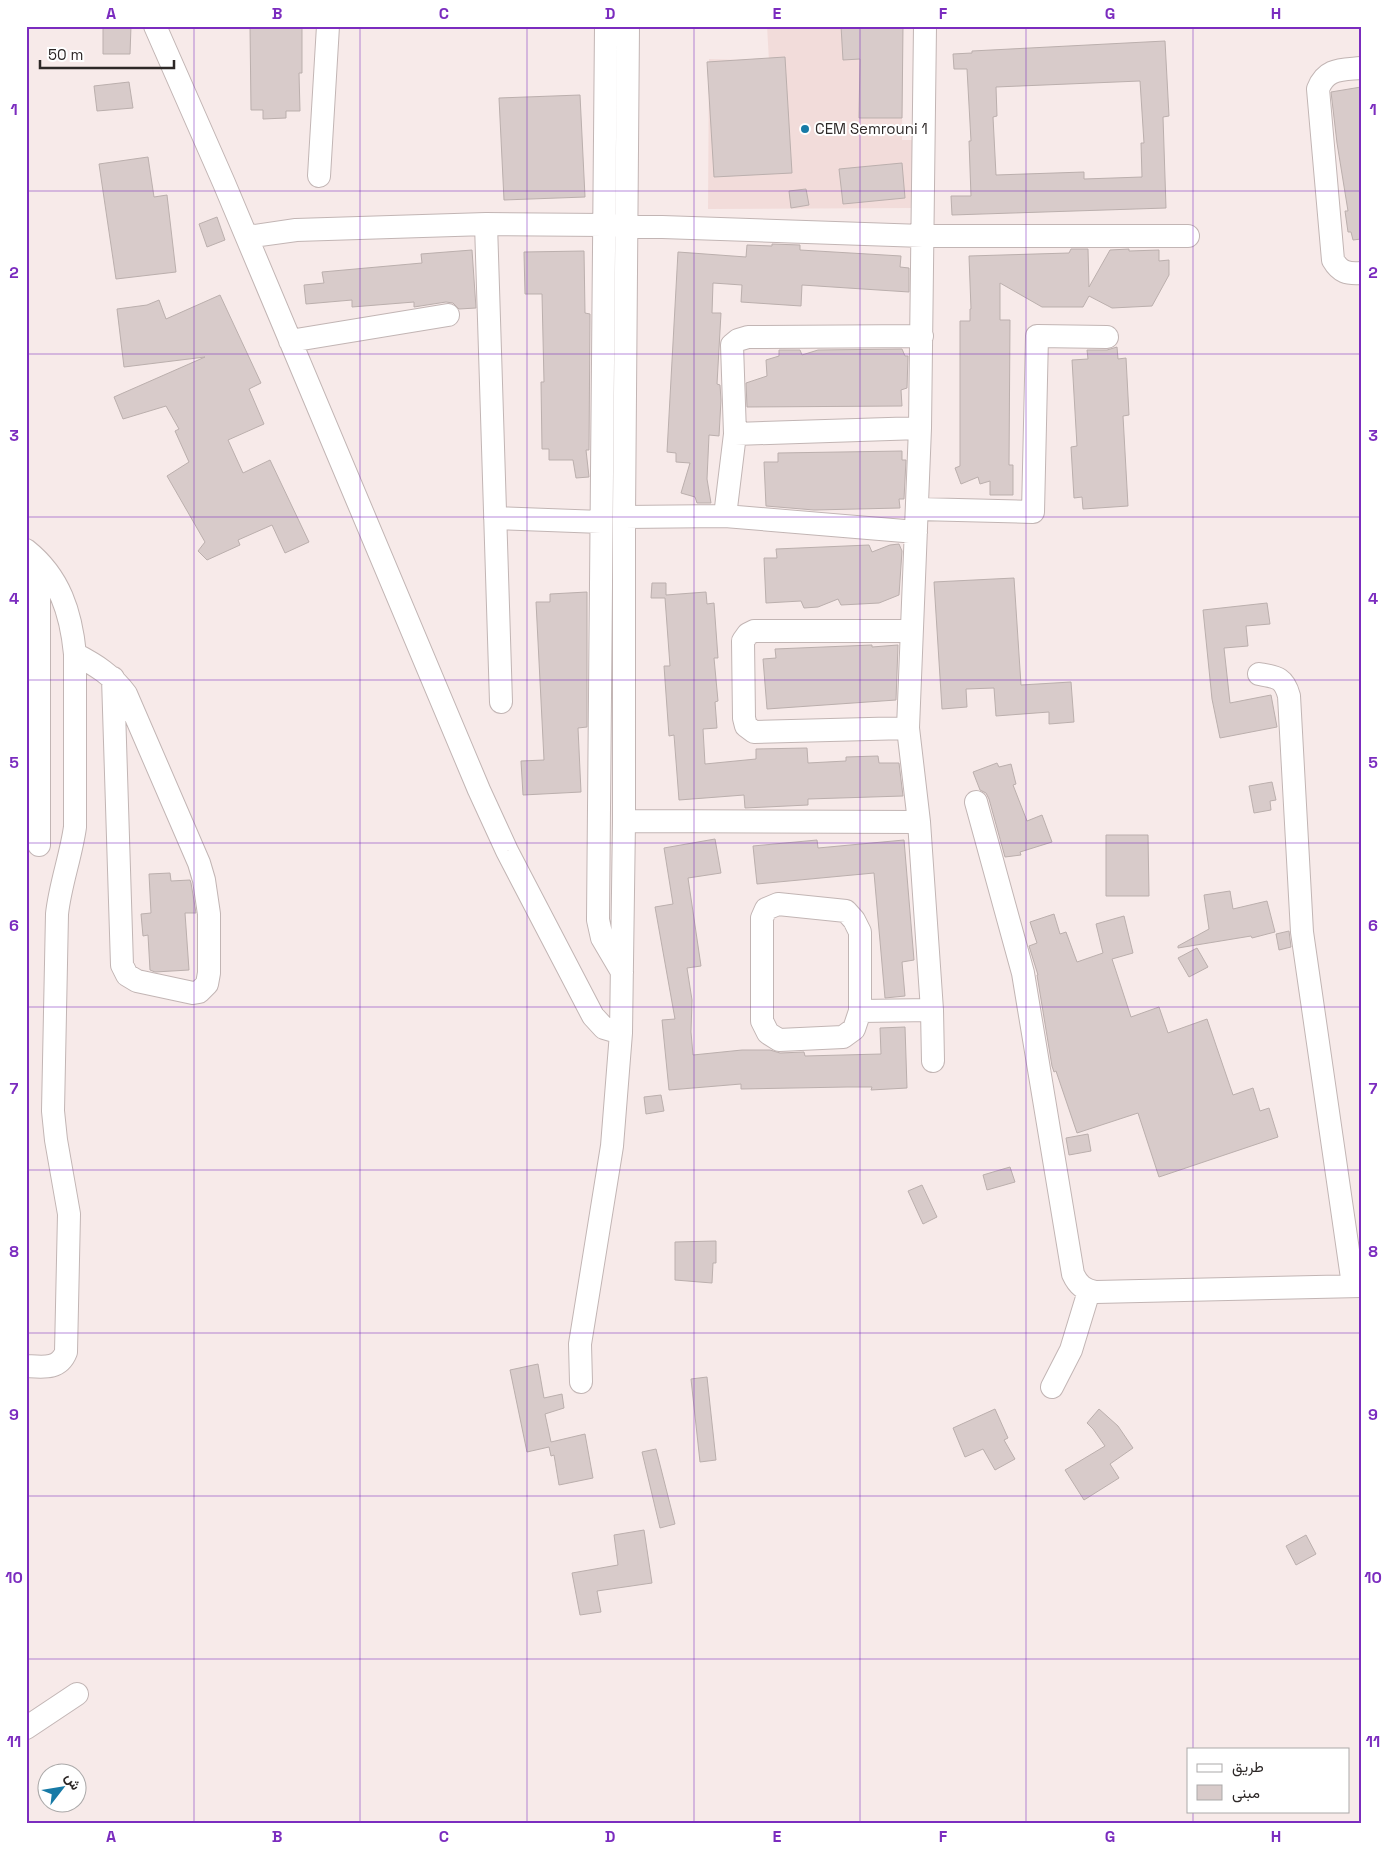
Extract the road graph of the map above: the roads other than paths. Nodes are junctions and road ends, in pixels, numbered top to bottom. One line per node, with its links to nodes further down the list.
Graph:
1 (155, 26): 13 (street)
2 (328, 26): 7 (street)
3 (606, 26): 9 (street)
4 (628, 26): 10 (street)
5 (925, 26): 11 (street)
6 (1361, 68): 14 (street)
7 (319, 176)
8 (486, 224): 9 (street); 13 (street); 24 (street)
9 (604, 226): 10 (street); 25 (street)
10 (626, 226): 11 (street); 23 (street)
11 (923, 236): 12 (street); 16 (street)
12 (1188, 236)
13 (247, 237): 18 (street)
14 (1361, 273)
15 (448, 315): 18 (street)
16 (922, 336): 19 (street); 20 (street)
17 (1107, 337): 21 (street)
18 (290, 341): 42 (street)
19 (920, 428): 20 (street); 21 (street)
20 (734, 434): 22 (street)
21 (918, 509): 26 (street)
22 (725, 516): 23 (street); 26 (street)
23 (624, 517): 35 (street)
24 (495, 518): 25 (street); 32 (street)
25 (601, 522): 39 (street)
26 (916, 532): 28 (street)
27 (30, 555): 29 (street); 37 (street)
28 (911, 631): 33 (street); 33 (street)
29 (76, 654): 31 (street); 38 (street)
30 (1259, 674): 44 (street)
31 (113, 678): 31 (street)
32 (501, 702)
33 (908, 728): 36 (street)
34 (976, 802): 45 (street)
35 (624, 821): 36 (street); 39 (street)
36 (919, 822): 40 (street)
37 (33, 845): 38 (street)
38 (71, 849): 46 (street)
39 (622, 972): 42 (street)
40 (932, 1010): 41 (street); 43 (street)
41 (860, 1011): 41 (street)
42 (621, 1033): 47 (street)
43 (934, 1061)
44 (1357, 1285): 45 (street)
45 (1089, 1291): 48 (street)
46 (26, 1366)
47 (582, 1382)
48 (1052, 1387)
49 (77, 1694): 50 (street)
50 (26, 1728)

